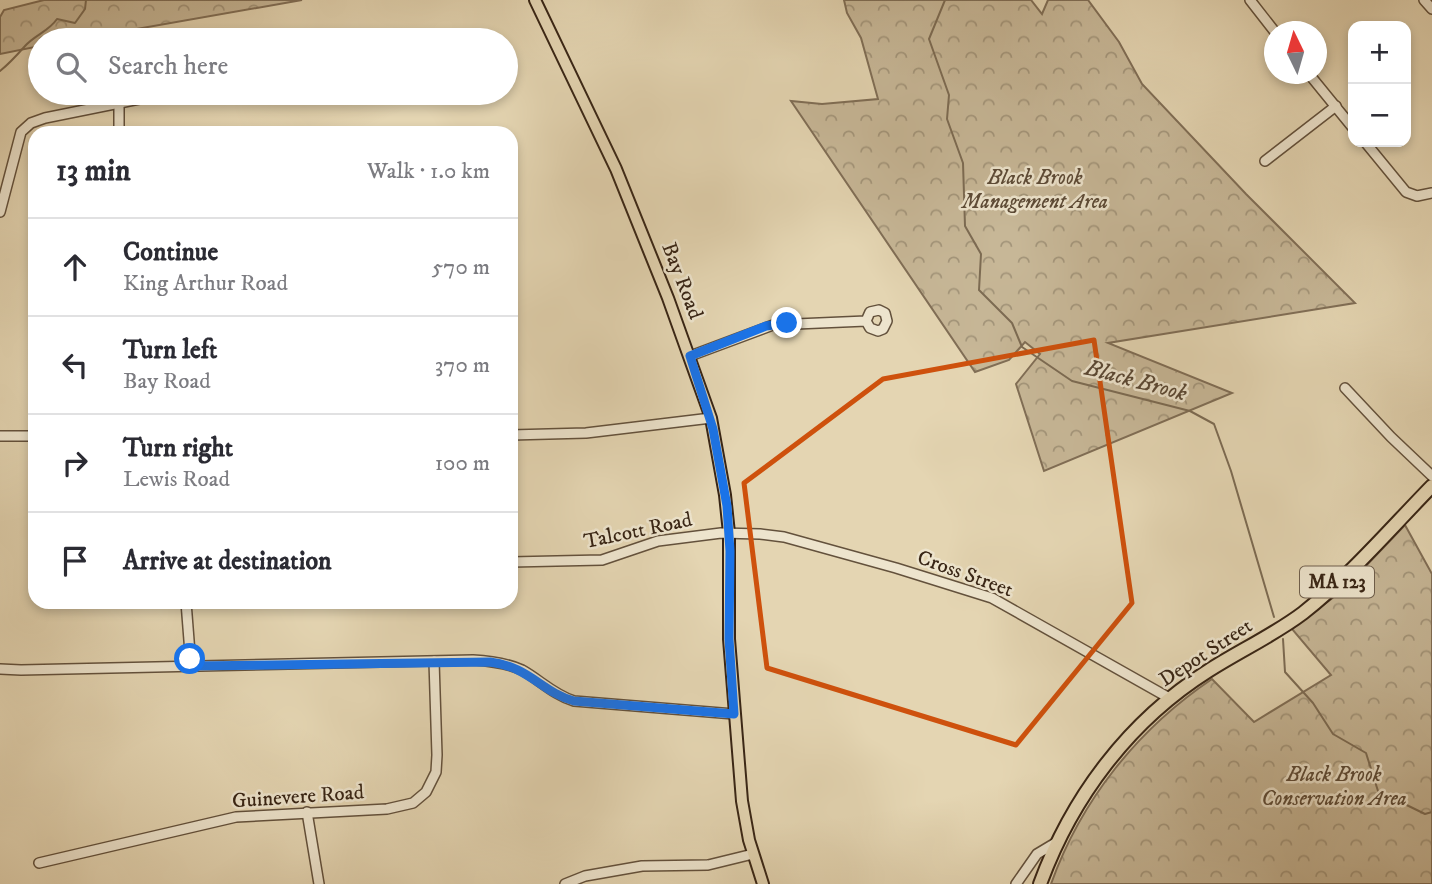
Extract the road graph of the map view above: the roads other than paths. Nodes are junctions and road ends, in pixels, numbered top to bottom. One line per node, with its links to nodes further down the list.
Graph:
1 (535, 0): 19 (main road, Bay Road)
2 (1250, 0): 5 (street)
3 (1424, 0): 4 (street)
4 (1432, 9)
5 (1266, 21)
6 (1317, 84): 9 (street)
7 (106, 105): 12 (street)
8 (120, 105): 13 (street)
9 (1336, 106): 10 (street); 15 (street)
10 (1348, 122)
11 (28, 126): 17 (street)
12 (28, 126)
13 (119, 126)
14 (1369, 147): 16 (street)
15 (1265, 161)
16 (1432, 193)
17 (0, 212)
18 (866, 321): 19 (street)
19 (690, 356): 21 (main road, Bay Road)
20 (1345, 388): 25 (street)
21 (711, 418): 22 (street); 27 (main road, Bay Road)
22 (518, 435)
23 (0, 436): 24 (street)
24 (28, 436)
25 (1432, 476)
26 (1432, 486): 33 (highway, Depot Street / MA 123)
27 (729, 533): 28 (street, Talcott Road); 33 (street, Cross Street); 34 (main road, Bay Road)
28 (518, 562)
29 (187, 609): 31 (street)
30 (433, 661): 31 (street); 34 (street); 35 (street, Guinevere Road)
31 (191, 666): 32 (street)
32 (0, 668)
33 (1171, 699): 36 (highway, Depot Street / MA 123)
34 (734, 714): 37 (main road, Bay Road)
35 (307, 812): 38 (street, Guinevere Road); 39 (street)
36 (1058, 841): 42 (street); 43 (highway, Depot Street / MA 123)
37 (753, 854): 40 (street); 41 (main road, Bay Road)
38 (39, 863)
39 (319, 884)
40 (565, 884)
41 (763, 884)
42 (1016, 884)
43 (1040, 884)

